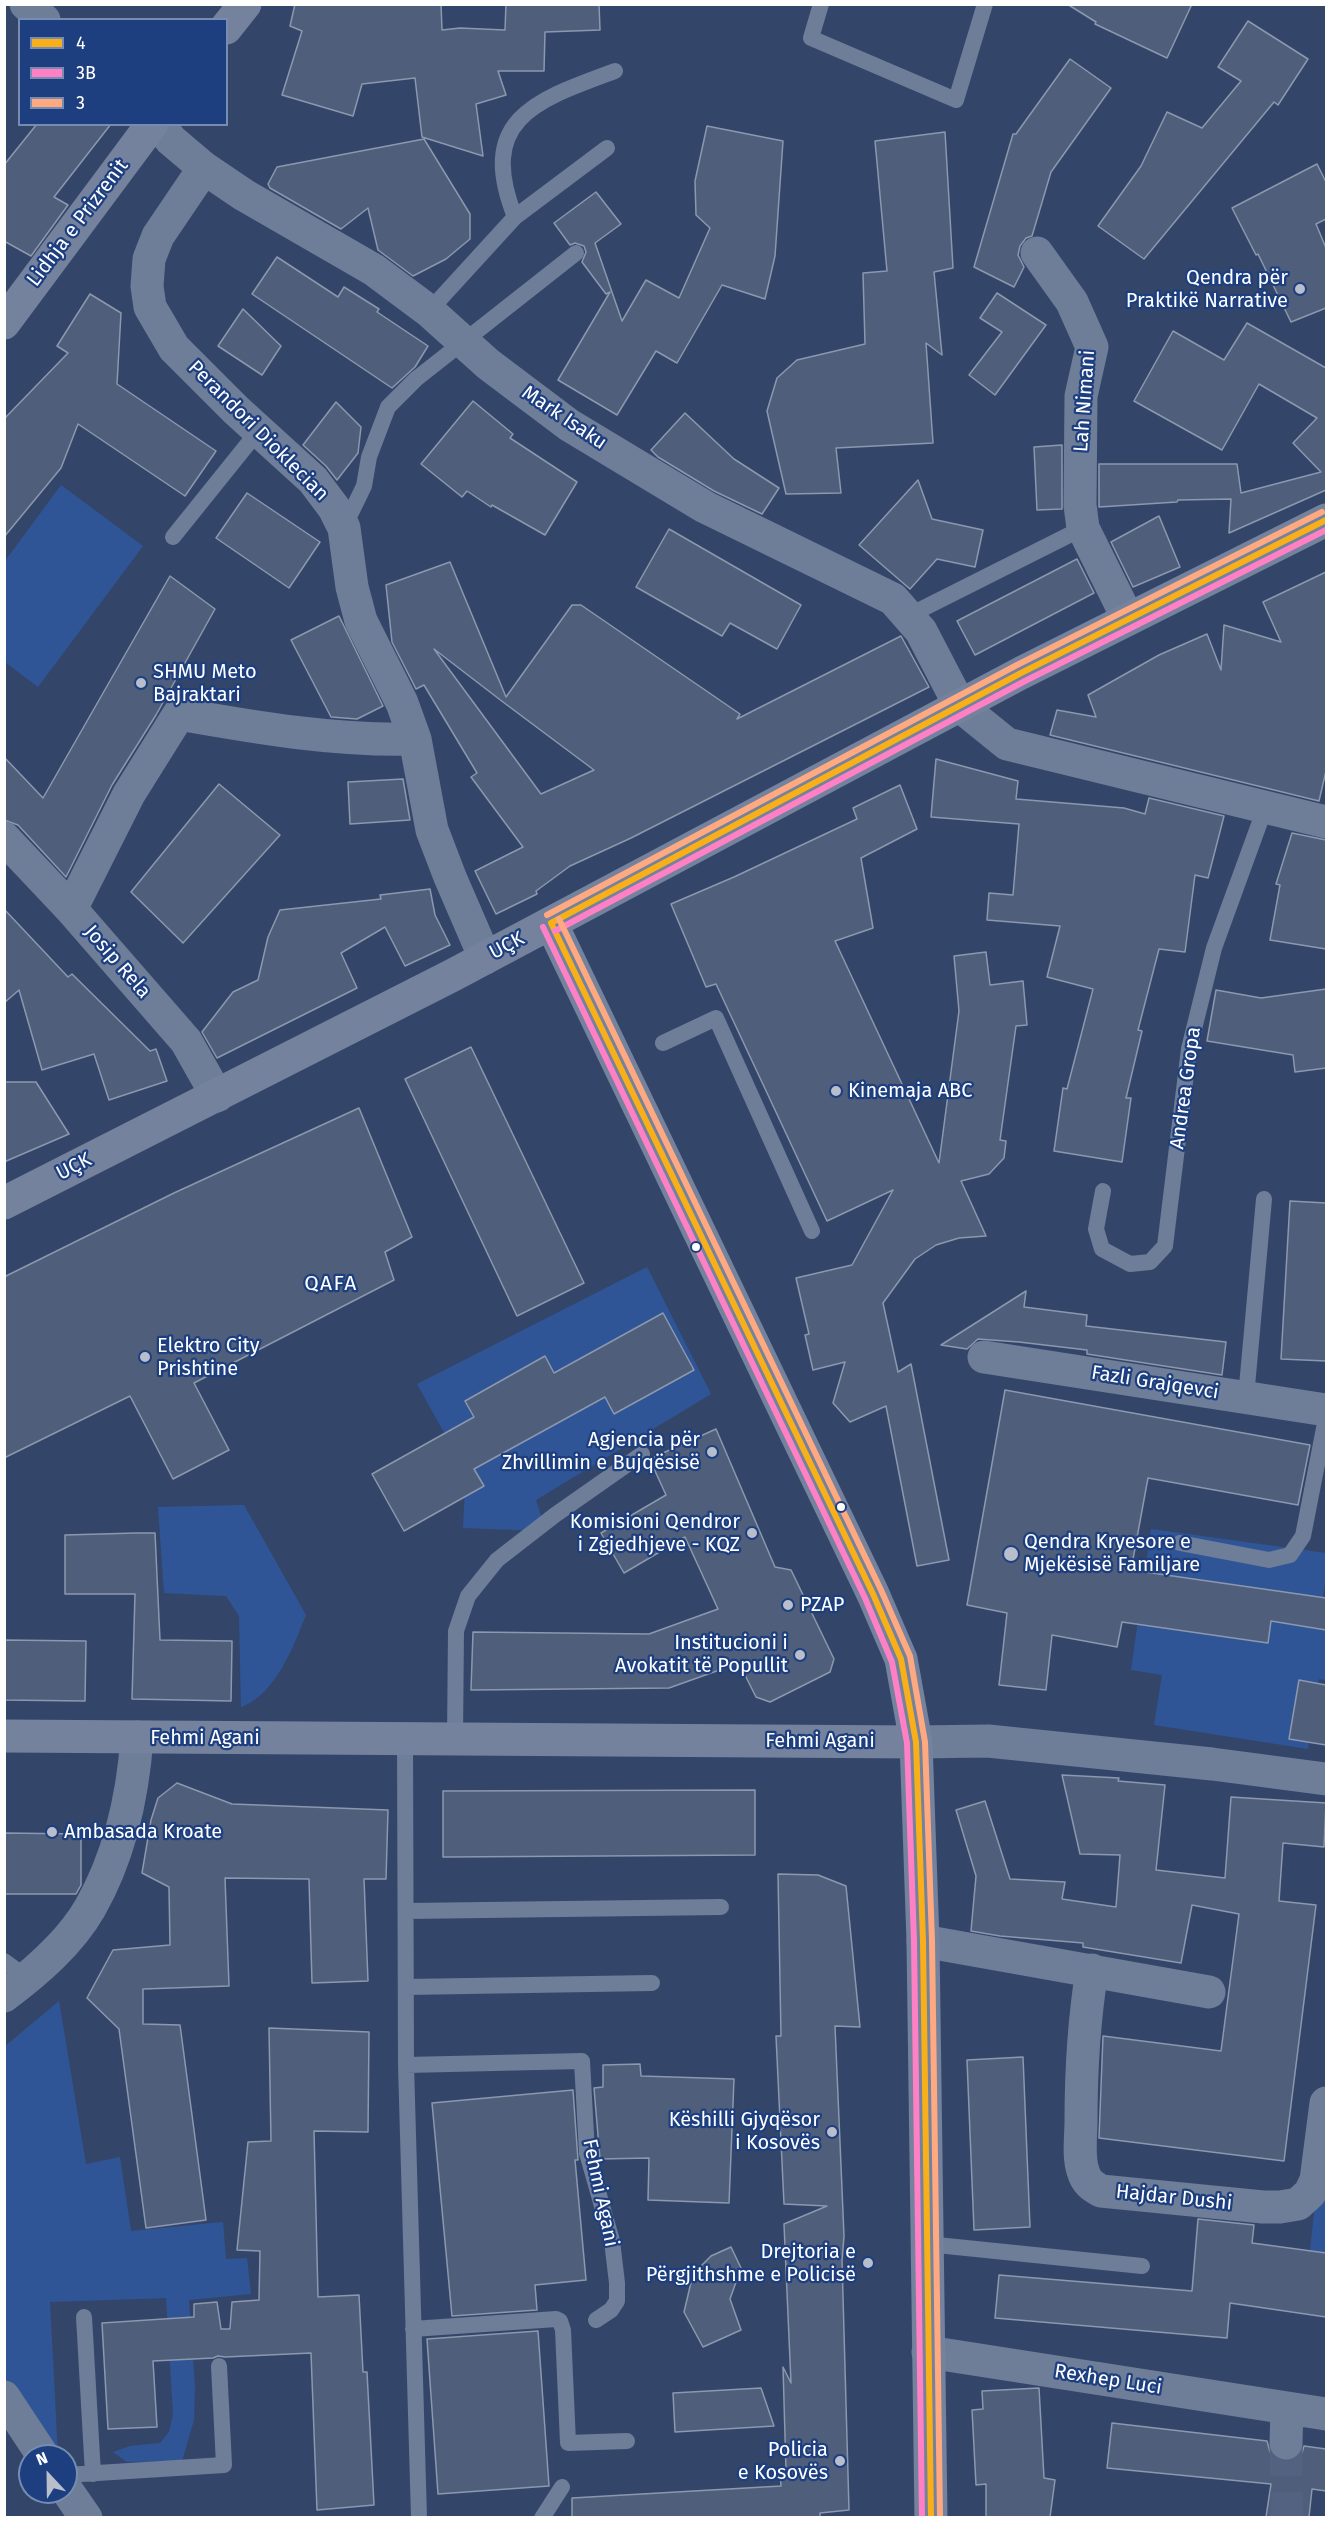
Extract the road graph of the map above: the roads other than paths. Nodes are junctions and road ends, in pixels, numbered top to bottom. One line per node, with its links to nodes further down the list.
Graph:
1 (26, 4): 5 (street)
2 (245, 4): 6 (main road)
3 (821, 4): 4 (lane)
4 (985, 4)
5 (42, 18)
6 (228, 25)
7 (615, 71): 12 (lane)
8 (151, 126): 16 (main road, Lidhja e Prizrenit)
9 (160, 126): 11 (street, Mark Isaku)
10 (607, 148): 12 (lane)
11 (204, 168): 15 (street, Mark Isaku); 18 (street, Perandori Dioklecian)
12 (515, 217): 15 (lane)
13 (576, 253): 17 (lane)
14 (1037, 253): 21 (street, Lah Nimani)
15 (429, 311): 17 (street, Mark Isaku)
16 (4, 323)
17 (462, 342): 20 (lane); 23 (street, Mark Isaku)
18 (259, 430): 20 (street, Perandori Dioklecian); 22 (lane)
19 (1326, 520): 24 (main road, UÇK)
20 (344, 528): 26 (street, Perandori Dioklecian)
21 (1083, 528): 23 (lane); 24 (street, Lah Nimani)
22 (173, 537)
23 (908, 616): 25 (street, Mark Isaku)
24 (1128, 619): 25 (main road, UÇK)
25 (960, 706): 27 (street); 31 (main road, UÇK)
26 (415, 739): 30 (street); 32 (street, Perandori Dioklecian)
27 (1265, 808): 28 (street); 35 (lane, Andrea Gropa)
28 (1326, 822)
29 (4, 838): 30 (street, Josip Rela)
30 (71, 909): 34 (street, Josip Rela)
31 (551, 923): 32 (main road, UÇK); 49 (main road)
32 (485, 958): 34 (main road, UÇK)
33 (663, 1043): 38 (lane)
34 (216, 1096): 37 (main road, UÇK)
35 (1103, 1191)
36 (1264, 1199): 40 (lane)
37 (4, 1203)
38 (812, 1231)
39 (984, 1357): 40 (street, Fazli Grajqevci)
40 (1246, 1397): 41 (street, Fazli Grajqevci)
41 (1326, 1410)
42 (1326, 1418): 44 (lane)
43 (642, 1454): 48 (lane)
44 (1180, 1543)
45 (4, 1736): 46 (main road, Fehmi Agani)
46 (137, 1737): 47 (main road, Fehmi Agani); 55 (street)
47 (405, 1739): 48 (main road, Fehmi Agani); 52 (lane)
48 (455, 1739): 49 (main road, Fehmi Agani)
49 (916, 1742): 50 (street, Fehmi Agani); 53 (main road)
50 (1326, 1779)
51 (721, 1907): 52 (lane)
52 (406, 1911): 57 (lane)
53 (923, 1941): 54 (street); 61 (main road)
54 (1092, 1970): 58 (street); 60 (street, Hajdar Dushi)
55 (12, 1979)
56 (652, 1983): 57 (lane)
57 (406, 1988): 59 (lane)
58 (1209, 1992)
59 (406, 2065): 64 (lane, Fehmi Agani); 65 (lane)
60 (1326, 2103)
61 (927, 2244): 62 (lane); 66 (main road)
62 (1142, 2266)
63 (84, 2317): 74 (lane)
64 (596, 2320)
65 (413, 2329): 71 (lane); 77 (lane)
66 (928, 2352): 69 (street, Rexhep Luci); 79 (main road)
67 (219, 2366): 74 (lane)
68 (4, 2397): 73 (street)
69 (1287, 2409): 70 (street, Rexhep Luci); 72 (street)
70 (1326, 2414)
71 (627, 2441)
72 (1286, 2443)
73 (35, 2444)
74 (80, 2481): 76 (street)
75 (562, 2487): 78 (lane)
76 (86, 2517)
77 (419, 2517)
78 (542, 2517)
79 (932, 2517)

